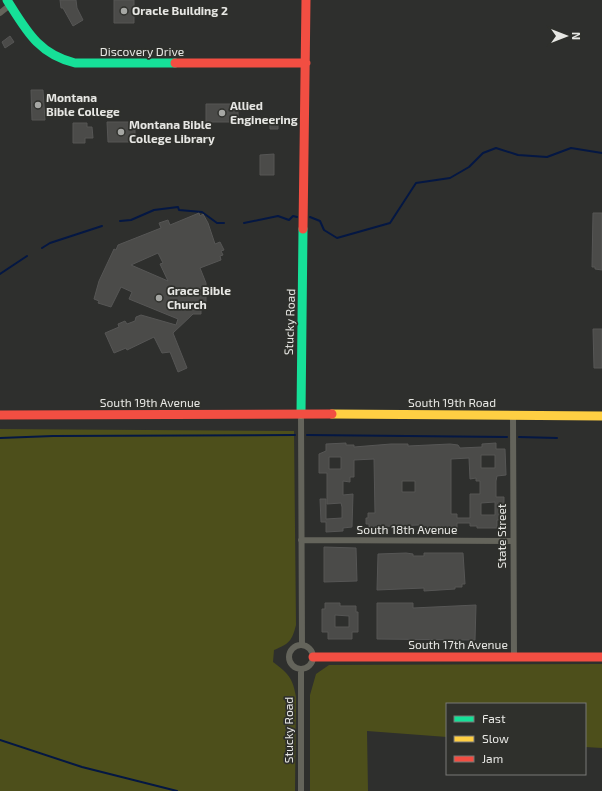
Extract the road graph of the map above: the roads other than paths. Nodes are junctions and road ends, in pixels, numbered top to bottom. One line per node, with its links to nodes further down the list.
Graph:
1 (306, 0): 4 (street, Stucky Road)
2 (9, 3): 3 (street); 4 (street, Discovery Drive)
3 (0, 13)
4 (306, 63): 5 (street, Stucky Road)
5 (301, 414): 6 (street, South 19th Road); 7 (street, South 19th Avenue); 9 (street, Stucky Road)
6 (513, 415): 8 (street, South 19th Road); 10 (street, State Street)
7 (0, 416)
8 (602, 416)
9 (301, 540): 10 (street, South 18th Avenue); 11 (street, Stucky Road)
10 (514, 541): 13 (street, State Street)
11 (302, 645): 12 (street); 15 (street)
12 (313, 657): 13 (street, South 17th Avenue); 15 (street)
13 (514, 657): 14 (street, South 17th Avenue)
14 (602, 657)
15 (301, 669): 16 (street, Stucky Road)
16 (301, 791)

